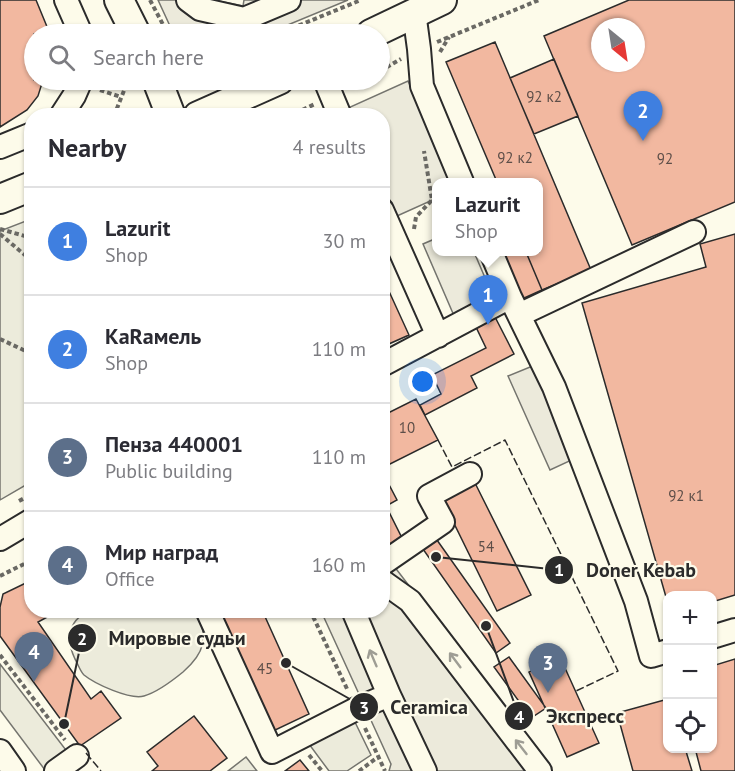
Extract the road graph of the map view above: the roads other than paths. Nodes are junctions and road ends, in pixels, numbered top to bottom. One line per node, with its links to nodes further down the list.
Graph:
1 (66, 0): 7 (street)
2 (118, 0): 8 (main road)
3 (188, 0): 4 (street)
4 (289, 0)
5 (442, 0): 6 (main road)
6 (414, 12): 9 (main road); 20 (street)
7 (77, 24)
8 (131, 24)
9 (390, 24)
10 (77, 90): 14 (street)
11 (161, 90): 15 (main road)
12 (256, 90): 16 (main road)
13 (329, 90): 17 (street)
14 (66, 108)
15 (168, 108)
16 (216, 108)
17 (337, 108)
18 (24, 137): 19 (street)
19 (0, 147)
20 (460, 178)
21 (24, 189): 22 (main road)
22 (0, 199)
23 (390, 228): 27 (street)
24 (694, 232): 26 (street)
25 (493, 256): 26 (street)
26 (514, 306): 27 (street); 38 (street)
27 (438, 336): 28 (street)
28 (390, 361)
29 (471, 474): 32 (street)
30 (24, 525): 31 (street)
31 (0, 539)
32 (390, 558)
33 (390, 587): 45 (street, one-way to 33)
34 (211, 618): 39 (street)
35 (356, 618): 39 (street, one-way to 35)
36 (735, 630): 37 (street)
37 (717, 635)
38 (663, 652)
39 (389, 695): 42 (street)
40 (0, 751): 43 (street)
41 (77, 756): 44 (street)
42 (423, 770)
43 (14, 771)
44 (56, 771)
45 (540, 771)

